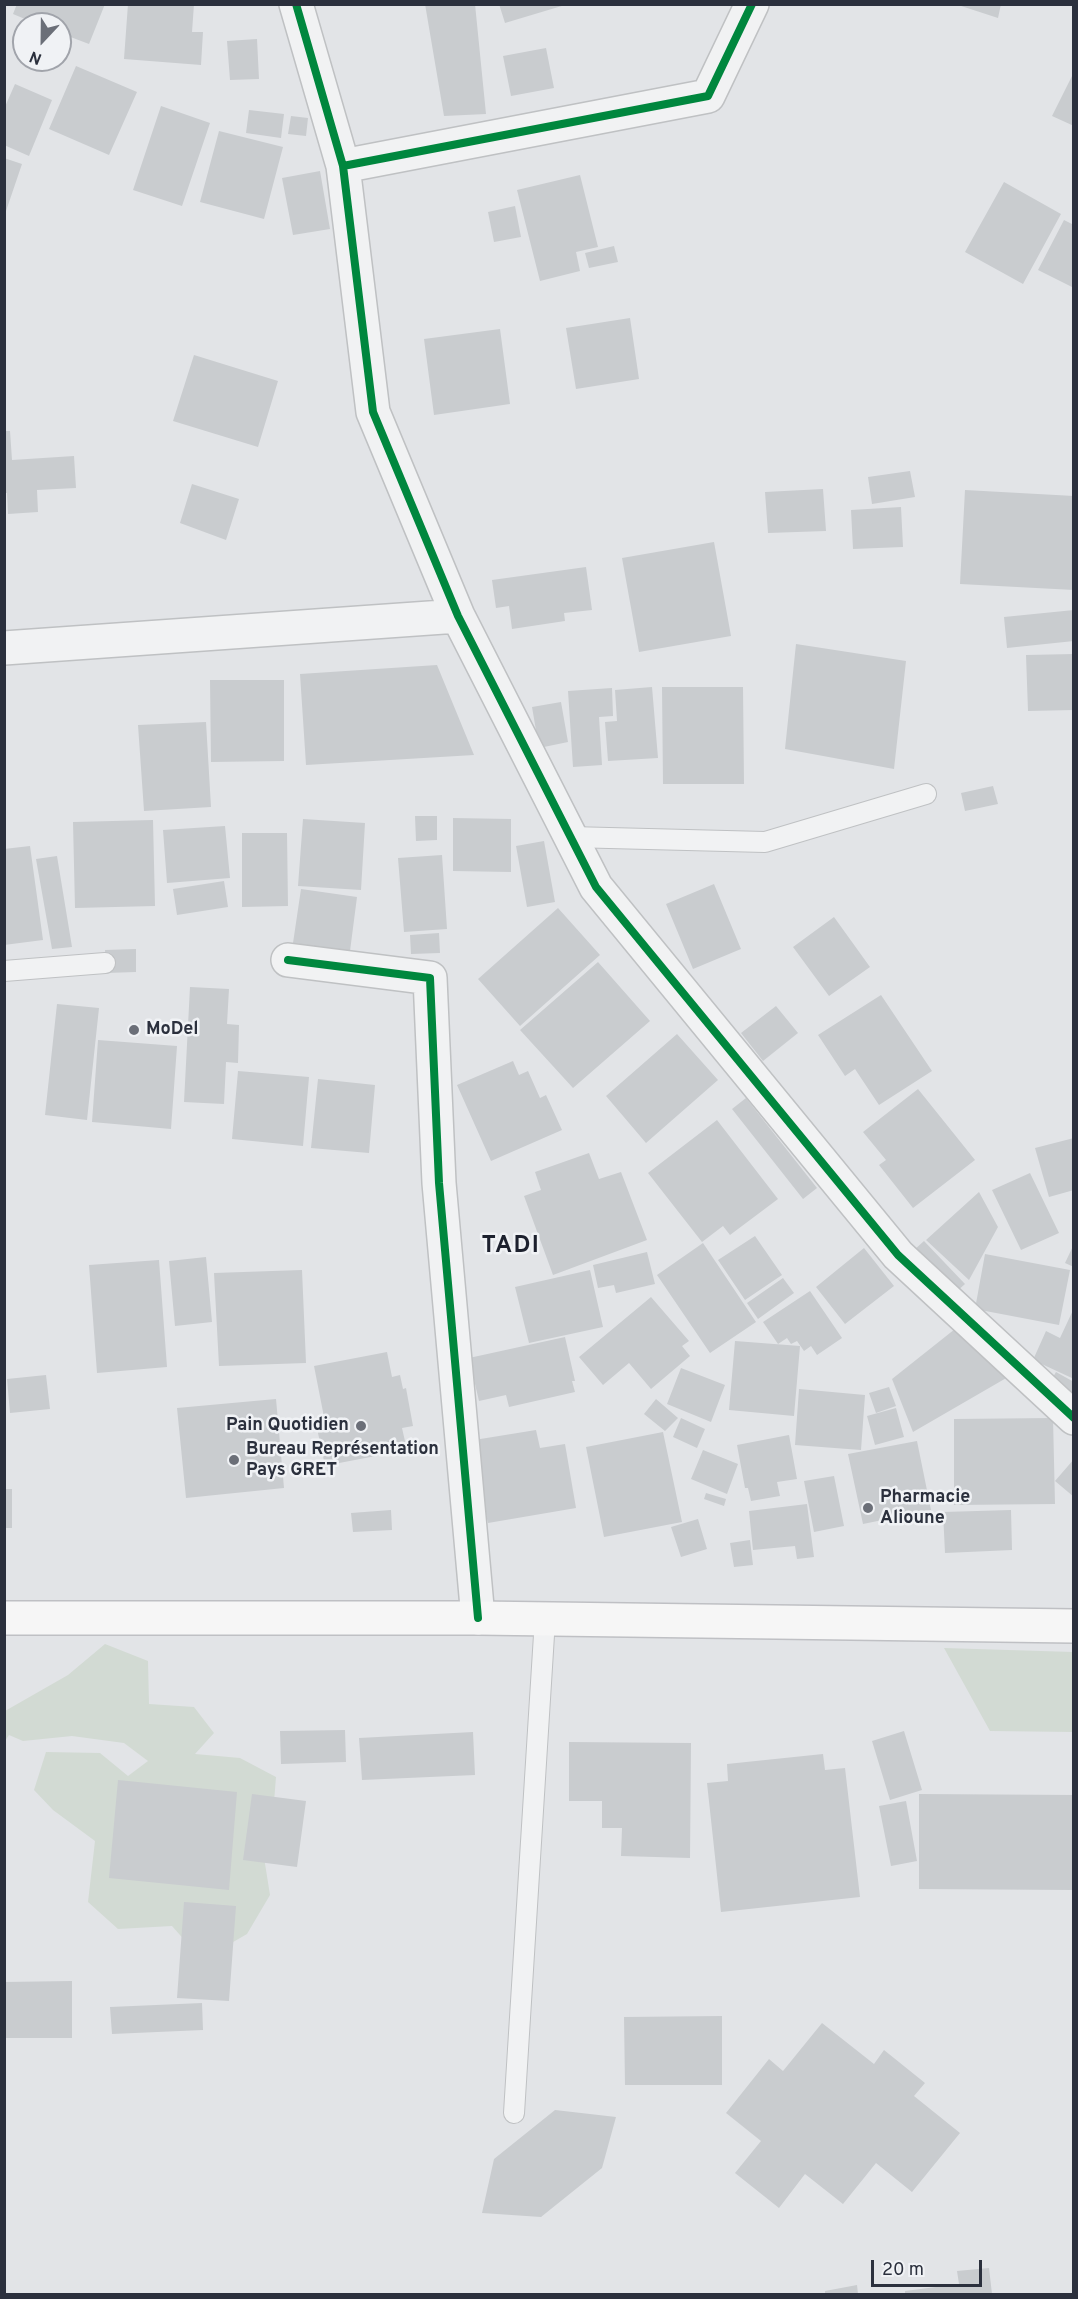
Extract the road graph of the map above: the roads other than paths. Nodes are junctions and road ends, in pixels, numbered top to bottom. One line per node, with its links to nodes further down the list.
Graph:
1 (296, 4): 3 (street)
2 (752, 4): 3 (street)
3 (343, 166): 4 (street)
4 (458, 616): 5 (street); 7 (street)
5 (4, 648)
6 (926, 794): 7 (lane)
7 (570, 837): 11 (street)
8 (288, 960): 13 (street)
9 (105, 963): 10 (lane)
10 (4, 971)
11 (1074, 1418)
12 (4, 1618): 13 (main road)
13 (478, 1618): 14 (main road)
14 (545, 1619): 15 (main road); 16 (lane)
15 (1074, 1626)
16 (514, 2113)

